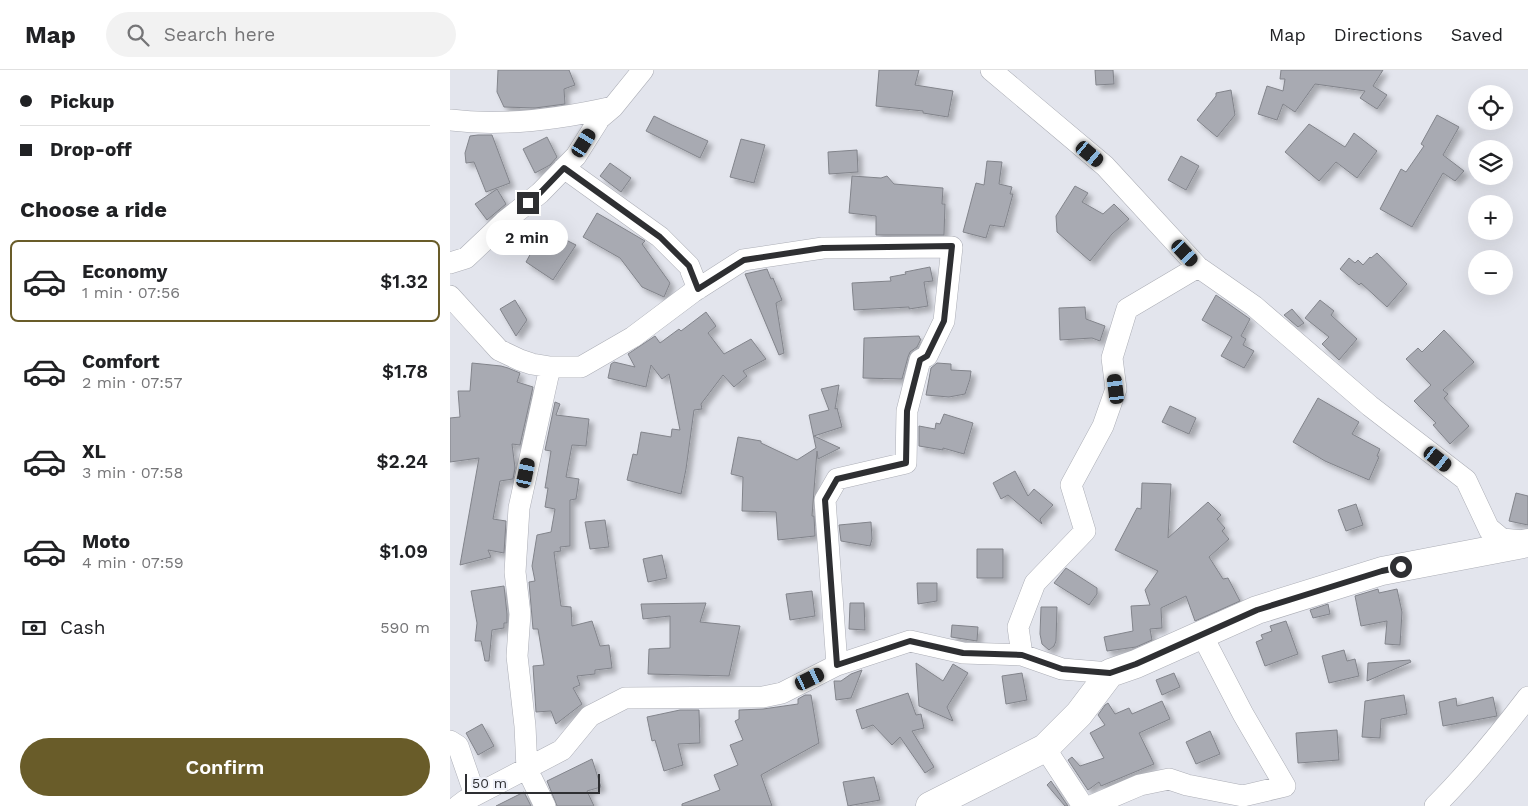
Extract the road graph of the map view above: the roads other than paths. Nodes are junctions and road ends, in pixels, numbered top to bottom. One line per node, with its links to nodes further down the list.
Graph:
1 (643, 70): 3 (street)
2 (991, 70): 7 (street)
3 (613, 107): 4 (street); 5 (street)
4 (450, 120)
5 (564, 168): 6 (street); 8 (street)
6 (450, 263)
7 (1198, 267): 11 (street); 13 (street)
8 (698, 289): 10 (street); 14 (street)
9 (450, 296): 10 (street)
10 (550, 367): 19 (street)
11 (1528, 542): 12 (street)
12 (1202, 635): 15 (street); 24 (street)
13 (1022, 655): 14 (street); 15 (street)
14 (837, 665): 19 (street)
15 (1110, 673): 18 (street)
16 (1528, 697): 25 (street)
17 (450, 741): 20 (street)
18 (1045, 748): 22 (street); 23 (street)
19 (527, 769): 20 (street); 21 (street)
20 (466, 801)
21 (545, 806)
22 (930, 806)
23 (1083, 806)
24 (1091, 806)
25 (1435, 806)

